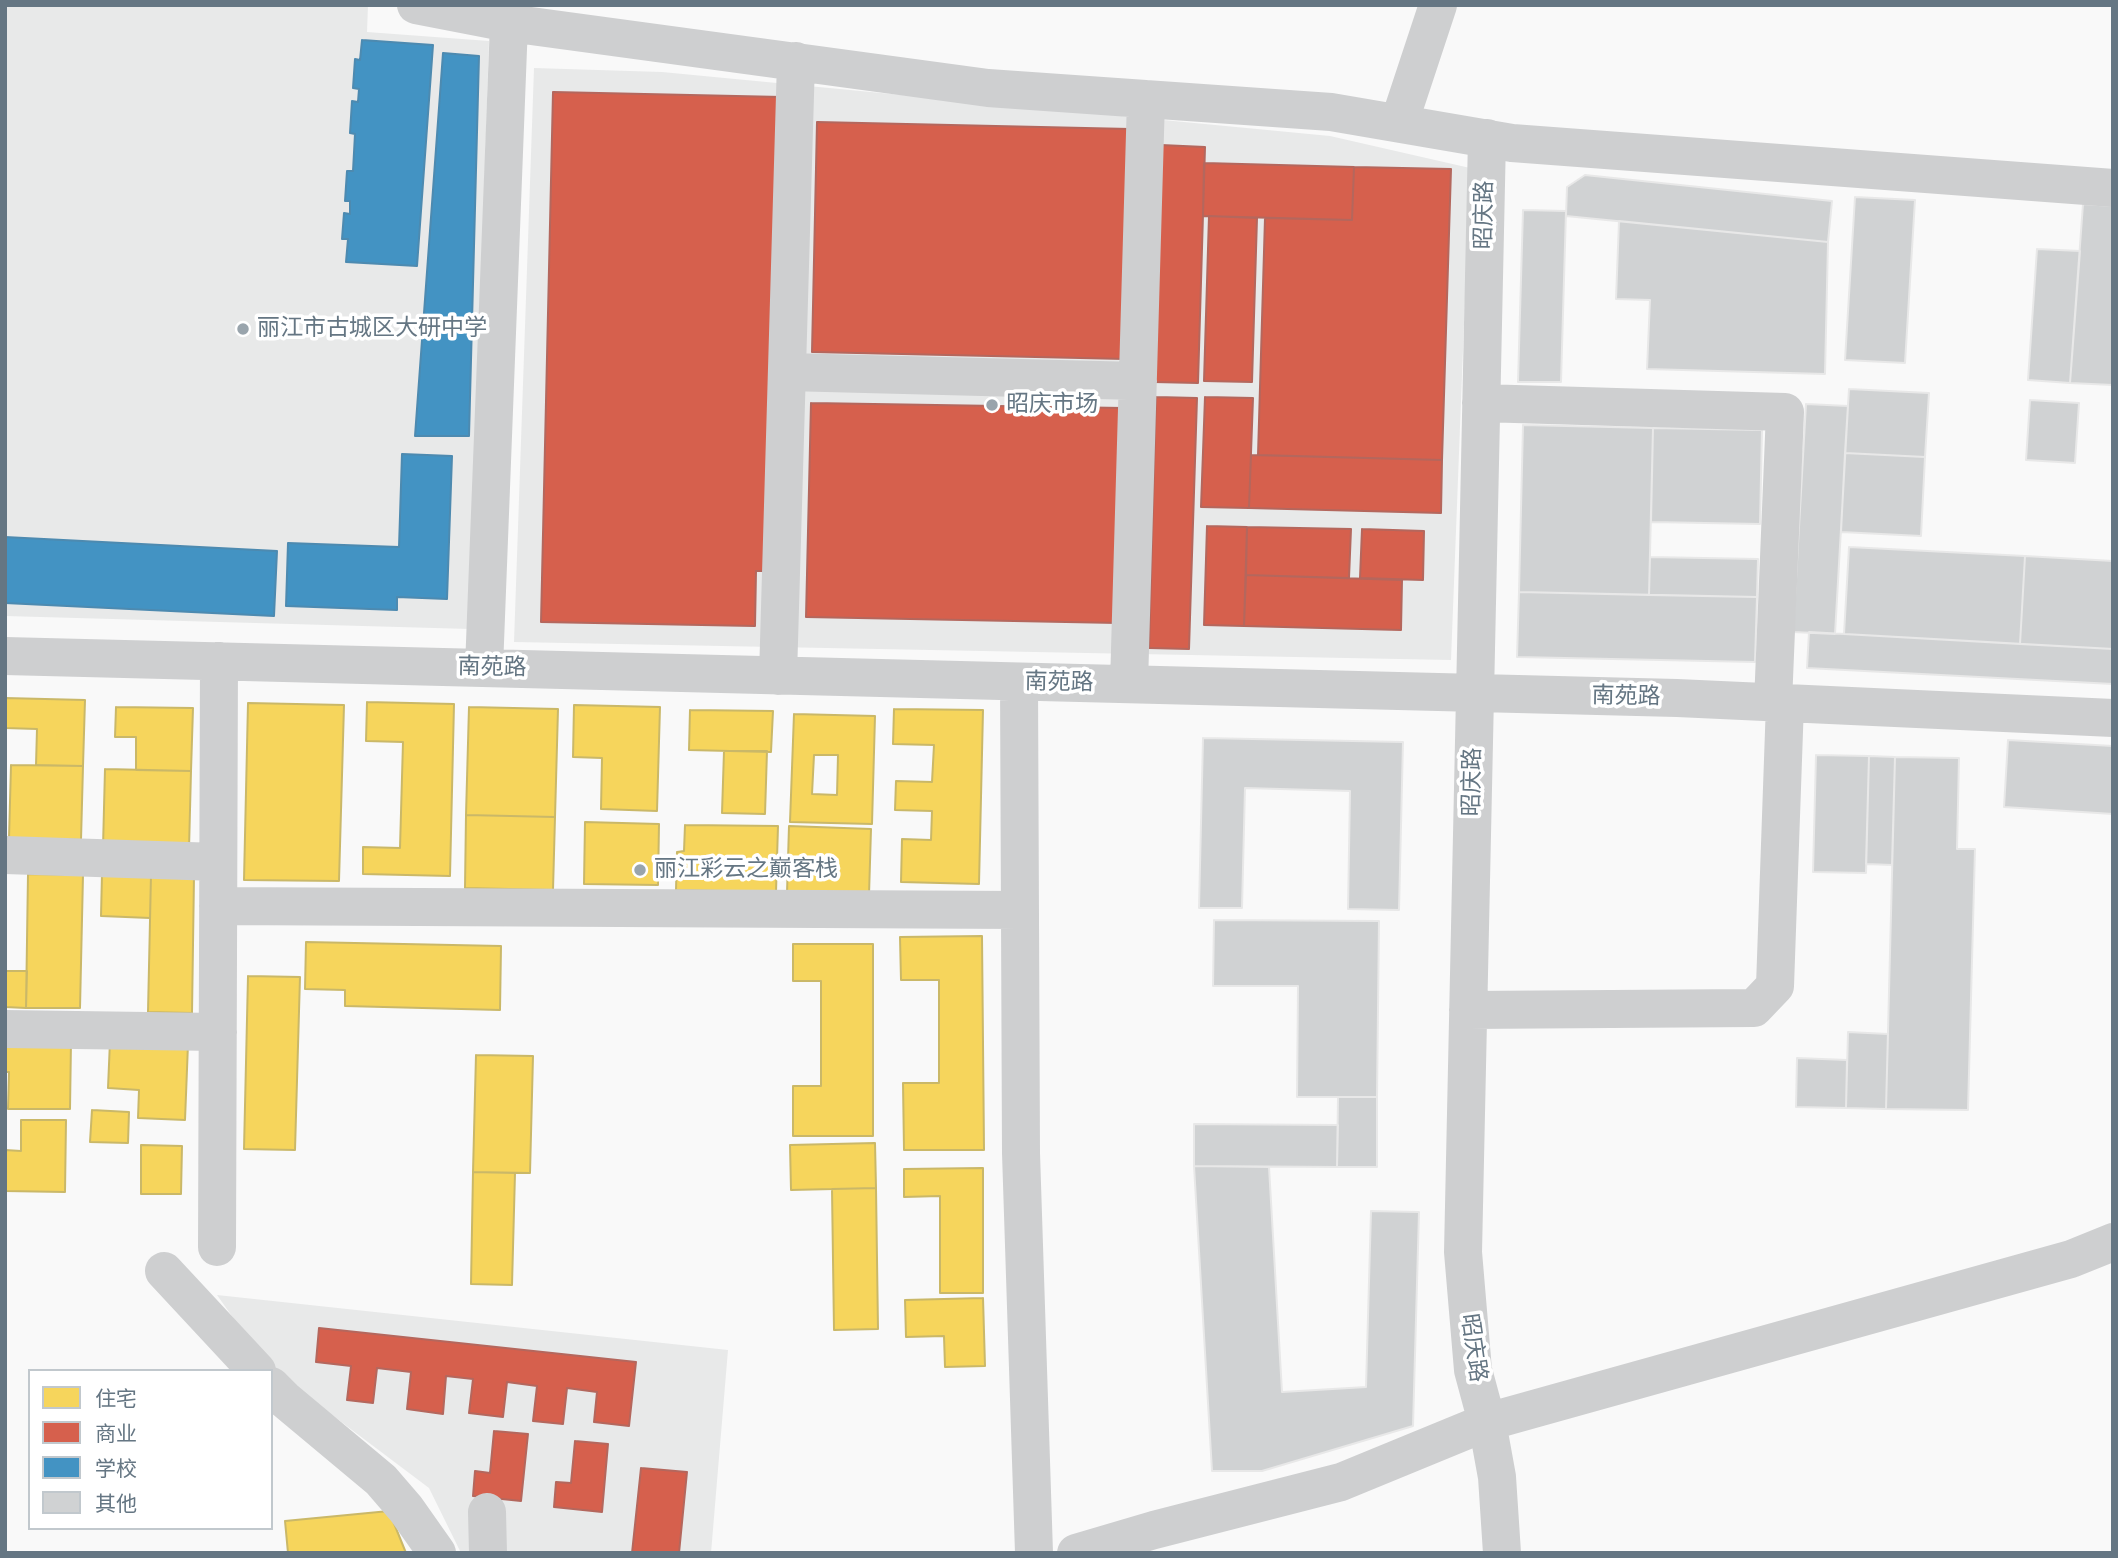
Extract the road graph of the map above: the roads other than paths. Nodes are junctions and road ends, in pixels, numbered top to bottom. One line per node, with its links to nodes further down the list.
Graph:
1 (416, 5): 4 (street)
2 (1411, 5): 7 (street)
3 (1438, 5): 7 (street)
4 (509, 23): 5 (street); 15 (street)
5 (796, 61): 6 (street); 10 (street)
6 (1146, 99): 7 (street); 11 (street)
7 (1386, 121): 8 (street)
8 (1487, 138): 9 (street); 12 (street, 昭庆路)
9 (2113, 188)
10 (787, 372): 11 (street); 16 (street)
11 (1138, 381): 18 (street)
12 (1481, 402): 19 (street, 昭庆路); 20 (street)
13 (5, 656): 14 (street, 南苑路)
14 (219, 661): 15 (street, 南苑路); 23 (street)
15 (484, 668): 16 (street, 南苑路)
16 (778, 676): 17 (street, 南苑路)
17 (1019, 682): 18 (street, 南苑路); 25 (street)
18 (1129, 684): 19 (street, 南苑路)
19 (1475, 693): 20 (street, 南苑路); 26 (street, 昭庆路)
20 (1779, 703): 21 (street, 南苑路); 26 (street)
21 (2113, 718)
22 (5, 855): 23 (street)
23 (218, 862): 24 (street)
24 (218, 906): 25 (street); 28 (street)
25 (1020, 910): 38 (street)
26 (1468, 1010): 34 (street, 昭庆路)
27 (5, 1029): 28 (street)
28 (218, 1032): 30 (street)
29 (2113, 1242): 34 (street)
30 (217, 1247)
31 (164, 1271): 32 (street)
32 (255, 1369)
33 (273, 1388): 36 (street)
34 (1487, 1423): 39 (street); 40 (street, 昭庆路)
35 (486, 1512): 37 (street)
36 (436, 1553)
37 (488, 1553)
38 (1034, 1553)
39 (1076, 1553)
40 (1502, 1553)

